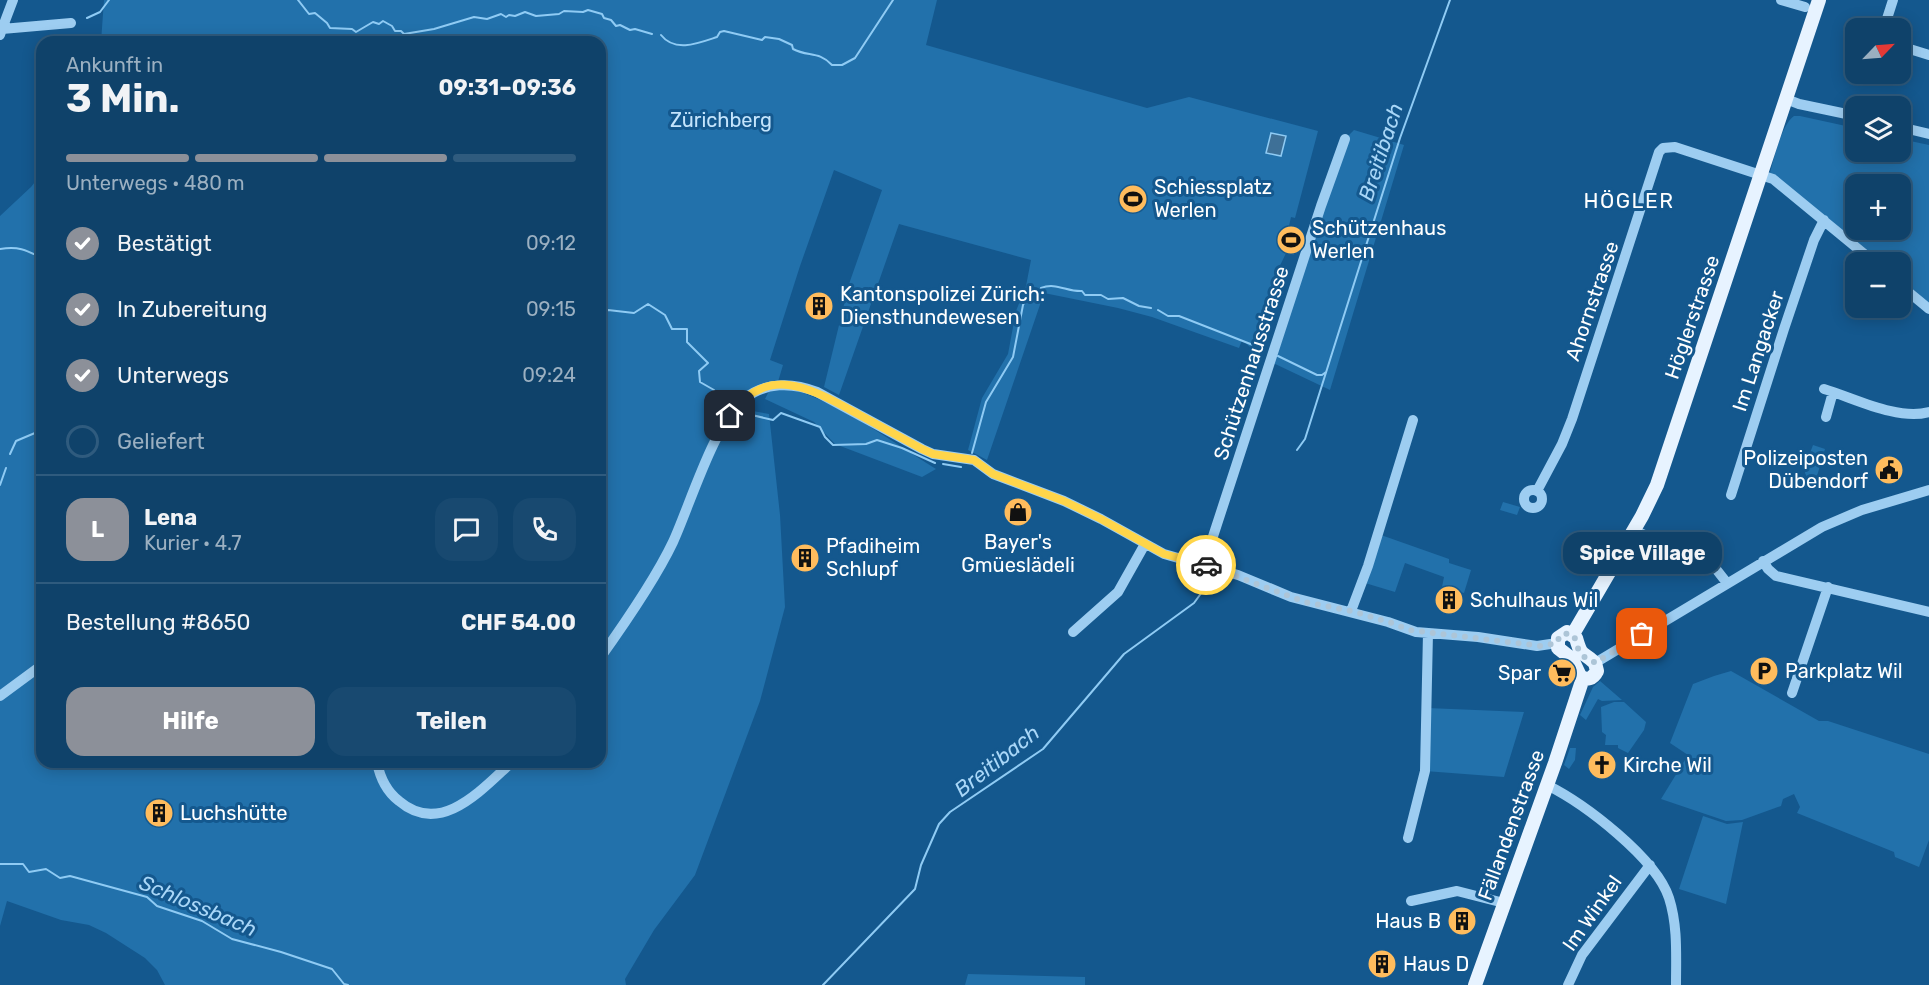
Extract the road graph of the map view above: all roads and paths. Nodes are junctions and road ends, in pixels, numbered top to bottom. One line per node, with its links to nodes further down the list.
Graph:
1 (13, 0): 8 (street)
2 (1781, 0): 5 (street)
3 (1819, 0): 11 (main road, Höglerstrasse)
4 (1893, 0): 6 (street)
5 (1805, 7)
6 (1887, 18)
7 (71, 23): 8 (street)
8 (1, 32)
9 (1911, 49): 10 (street)
10 (1929, 55)
11 (1786, 99): 12 (street); 16 (main road, Höglerstrasse)
12 (1845, 114)
13 (1911, 131): 14 (street)
14 (1929, 135)
15 (1345, 139): 30 (street, Schützenhausstrasse)
16 (1761, 174): 17 (street); 25 (street, Ahornstrasse); 27 (main road, Höglerstrasse)
17 (1824, 220): 18 (street); 26 (street, Im Langacker)
18 (1862, 252)
19 (1911, 294): 20 (street)
20 (1929, 309)
21 (1929, 412): 22 (street)
22 (1826, 417)
23 (1413, 420): 33 (street)
24 (1929, 490): 29 (street)
25 (1537, 491)
26 (1731, 495)
27 (1634, 530): 31 (street); 37 (main road, Höglerstrasse)
28 (1145, 544): 30 (street); 35 (street); 39 (street)
29 (1763, 561): 31 (street); 32 (street)
30 (1204, 564): 33 (street)
31 (1728, 583): 40 (street)
32 (1828, 587): 34 (street); 43 (street)
33 (1351, 611): 36 (street)
34 (1929, 612)
35 (1073, 632)
36 (1428, 633): 38 (street); 48 (street)
37 (1573, 634): 38 (main road); 40 (main road)
38 (1557, 643): 42 (main road)
39 (606, 649)
40 (1595, 663): 42 (main road)
41 (36, 669): 44 (street)
42 (1583, 678): 47 (main road, Fällandenstrasse)
43 (1792, 693)
44 (0, 696)
45 (378, 768): 46 (street)
46 (505, 768)
47 (1547, 785): 49 (street); 51 (main road, Fällandenstrasse)
48 (1408, 838)
49 (1650, 866): 53 (street, Im Winkel); 54 (street)
50 (1412, 901): 51 (street)
51 (1504, 903): 52 (main road, Fällandenstrasse)
52 (1475, 985)
53 (1568, 985)
54 (1676, 985)

